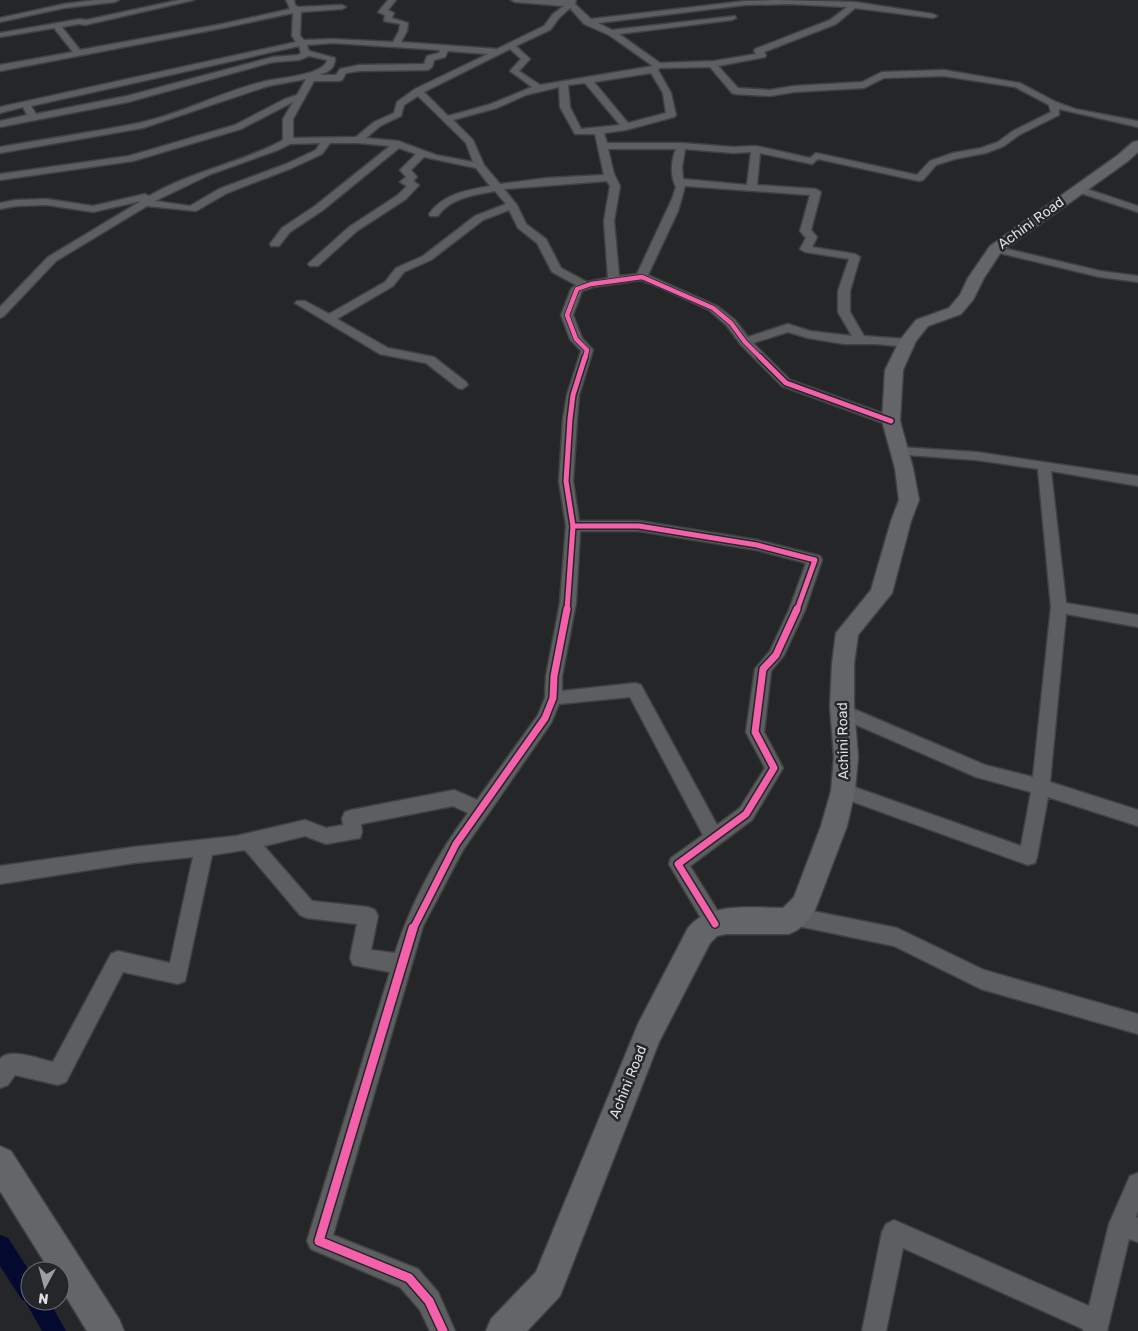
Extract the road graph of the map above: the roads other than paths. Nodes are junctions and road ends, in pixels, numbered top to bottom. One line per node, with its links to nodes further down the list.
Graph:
1 (115, 0): 7 (street)
2 (190, 0): 16 (street)
3 (290, 0): 11 (street)
4 (324, 0): 10 (street)
5 (392, 0): 20 (street)
6 (514, 0): 8 (street)
7 (83, 2): 14 (street)
8 (572, 2): 15 (street); 21 (street)
9 (857, 3): 12 (street); 15 (street); 26 (street)
10 (343, 4): 11 (street)
11 (297, 10): 19 (street); 25 (street)
12 (933, 16)
13 (732, 18): 17 (street)
14 (0, 20)
15 (587, 22): 17 (street)
16 (56, 25): 18 (street); 25 (street)
17 (611, 33): 28 (street)
18 (0, 35)
19 (302, 43): 20 (street); 24 (street); 36 (street)
20 (396, 44): 22 (street)
21 (511, 46): 23 (street); 32 (street)
22 (446, 47): 23 (street); 29 (street)
23 (500, 52): 33 (street)
24 (310, 53): 29 (street); 38 (street)
25 (80, 54): 27 (street)
26 (712, 64): 28 (street); 35 (street)
27 (0, 68)
28 (656, 68): 30 (street); 42 (street)
29 (312, 77): 34 (street); 52 (street)
30 (587, 79): 31 (street); 42 (street)
31 (563, 83): 32 (street); 43 (street)
32 (539, 88): 39 (street)
33 (418, 91): 39 (street); 45 (street)
34 (301, 97): 46 (street); 55 (street)
35 (1052, 104): 41 (street); 51 (street)
36 (26, 105): 37 (street); 38 (street)
37 (0, 110)
38 (34, 117): 40 (street)
39 (446, 119): 54 (street)
40 (0, 124)
41 (1138, 124)
42 (626, 127): 43 (street)
43 (599, 131): 49 (street)
44 (327, 140): 45 (street); 46 (street); 62 (street)
45 (358, 140): 47 (street)
46 (288, 141): 61 (street)
47 (398, 144): 53 (street); 67 (street)
48 (1138, 145): 60 (main road, Achini Road)
49 (603, 146): 50 (street); 56 (street)
50 (682, 146): 51 (street); 57 (street)
51 (756, 149): 59 (street)
52 (0, 150)
53 (422, 154): 54 (street); 69 (street)
54 (480, 166): 58 (street)
55 (0, 177)
56 (608, 178): 58 (street); 72 (street)
57 (678, 182): 59 (street); 70 (street)
58 (499, 188): 63 (street); 66 (street)
59 (752, 188): 77 (street)
60 (1078, 189): 65 (street); 68 (main road, Achini Road)
61 (167, 191): 62 (street); 64 (street)
62 (146, 203): 75 (street)
63 (512, 205): 73 (street); 76 (street)
64 (0, 206)
65 (1138, 209)
66 (434, 214)
67 (275, 244)
68 (995, 249): 71 (street); 79 (main road, Achini Road)
69 (314, 264)
70 (642, 277): 72 (street); 78 (street)
71 (1138, 280)
72 (613, 281): 73 (street)
73 (586, 286): 85 (street)
74 (302, 303): 76 (street)
75 (1, 312)
76 (329, 319): 80 (street)
77 (860, 340): 78 (street); 79 (street)
78 (745, 342): 81 (street)
79 (906, 343): 81 (main road, Achini Road)
80 (462, 385)
81 (891, 421): 82 (main road, Achini Road)
82 (899, 451): 83 (street); 89 (main road, Achini Road)
83 (1044, 465): 84 (street); 86 (street)
84 (1138, 481)
85 (573, 526): 88 (street); 94 (street)
86 (1059, 607): 87 (street); 90 (street)
87 (1138, 621)
88 (553, 698): 92 (street); 94 (street)
89 (842, 712): 90 (street); 91 (main road, Achini Road)
90 (1041, 787): 91 (street); 93 (street)
91 (843, 792): 98 (main road, Achini Road)
92 (480, 810): 95 (street); 100 (street)
93 (1138, 818)
94 (714, 838): 99 (street)
95 (249, 841): 96 (street); 100 (street)
96 (204, 847): 97 (street); 102 (street)
97 (0, 875)
98 (793, 916): 99 (main road); 101 (street)
99 (715, 924): 109 (main road, Achini Road)
100 (402, 964): 108 (street)
101 (1138, 1024)
102 (0, 1077)
103 (0, 1162): 107 (main road)
104 (1138, 1184): 105 (street)
105 (1129, 1227): 106 (street)
106 (1095, 1327): 110 (street)
107 (106, 1331)
108 (443, 1331)
109 (503, 1331)
110 (874, 1331)

